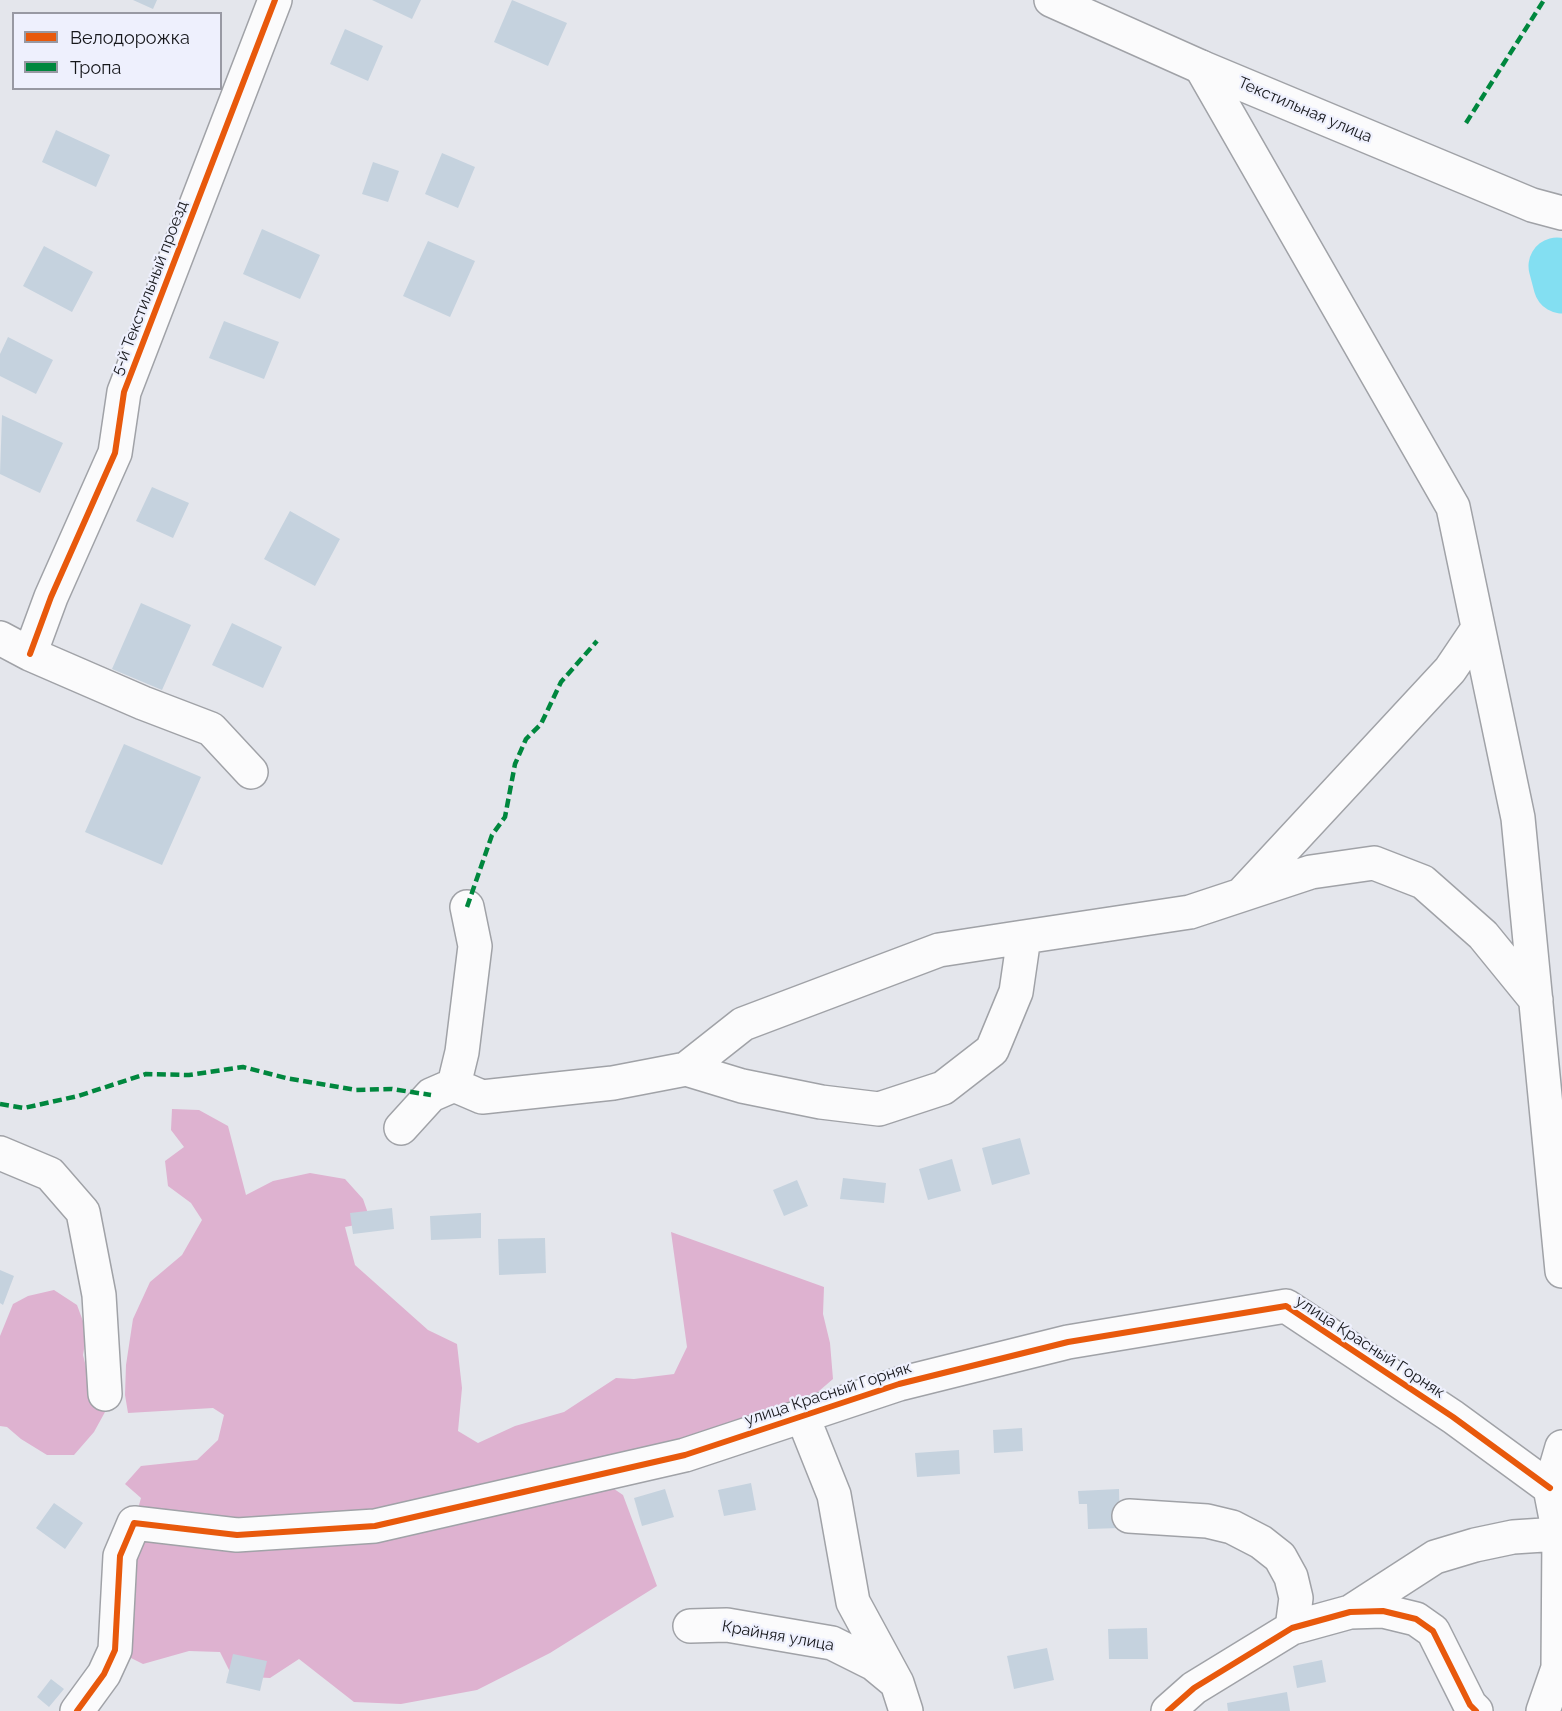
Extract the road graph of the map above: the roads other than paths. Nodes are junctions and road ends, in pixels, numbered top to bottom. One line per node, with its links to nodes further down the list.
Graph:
1 (275, 0): 7 (street, 5-й Текстильный проезд)
2 (1051, 0): 3 (street, Текстильная улица)
3 (1201, 67): 4 (street, Текстильная улица); 5 (street)
4 (1562, 213)
5 (1478, 630): 9 (street); 12 (street)
6 (0, 638): 7 (street)
7 (30, 654): 8 (street)
8 (251, 772)
9 (1242, 895): 11 (street); 12 (street)
10 (467, 907): 14 (street)
11 (1024, 937): 13 (street); 13 (street)
12 (1536, 1000): 17 (street)
13 (686, 1069): 14 (street)
14 (453, 1085): 15 (street)
15 (401, 1128)
16 (0, 1153): 18 (street)
17 (1562, 1271)
18 (105, 1394)
19 (802, 1415): 21 (street, улица Красный Горняк); 27 (street); 28 (street, улица Красный Горняк)
20 (1562, 1447): 21 (street)
21 (1550, 1488): 23 (street)
22 (1129, 1516): 26 (street)
23 (1561, 1541): 24 (street); 31 (street)
24 (1350, 1612): 26 (street); 30 (street)
25 (690, 1626): 27 (street, Крайняя улица)
26 (1292, 1628): 29 (street)
27 (902, 1697)
28 (77, 1711)
29 (1168, 1711)
30 (1476, 1711)
31 (1543, 1711)

